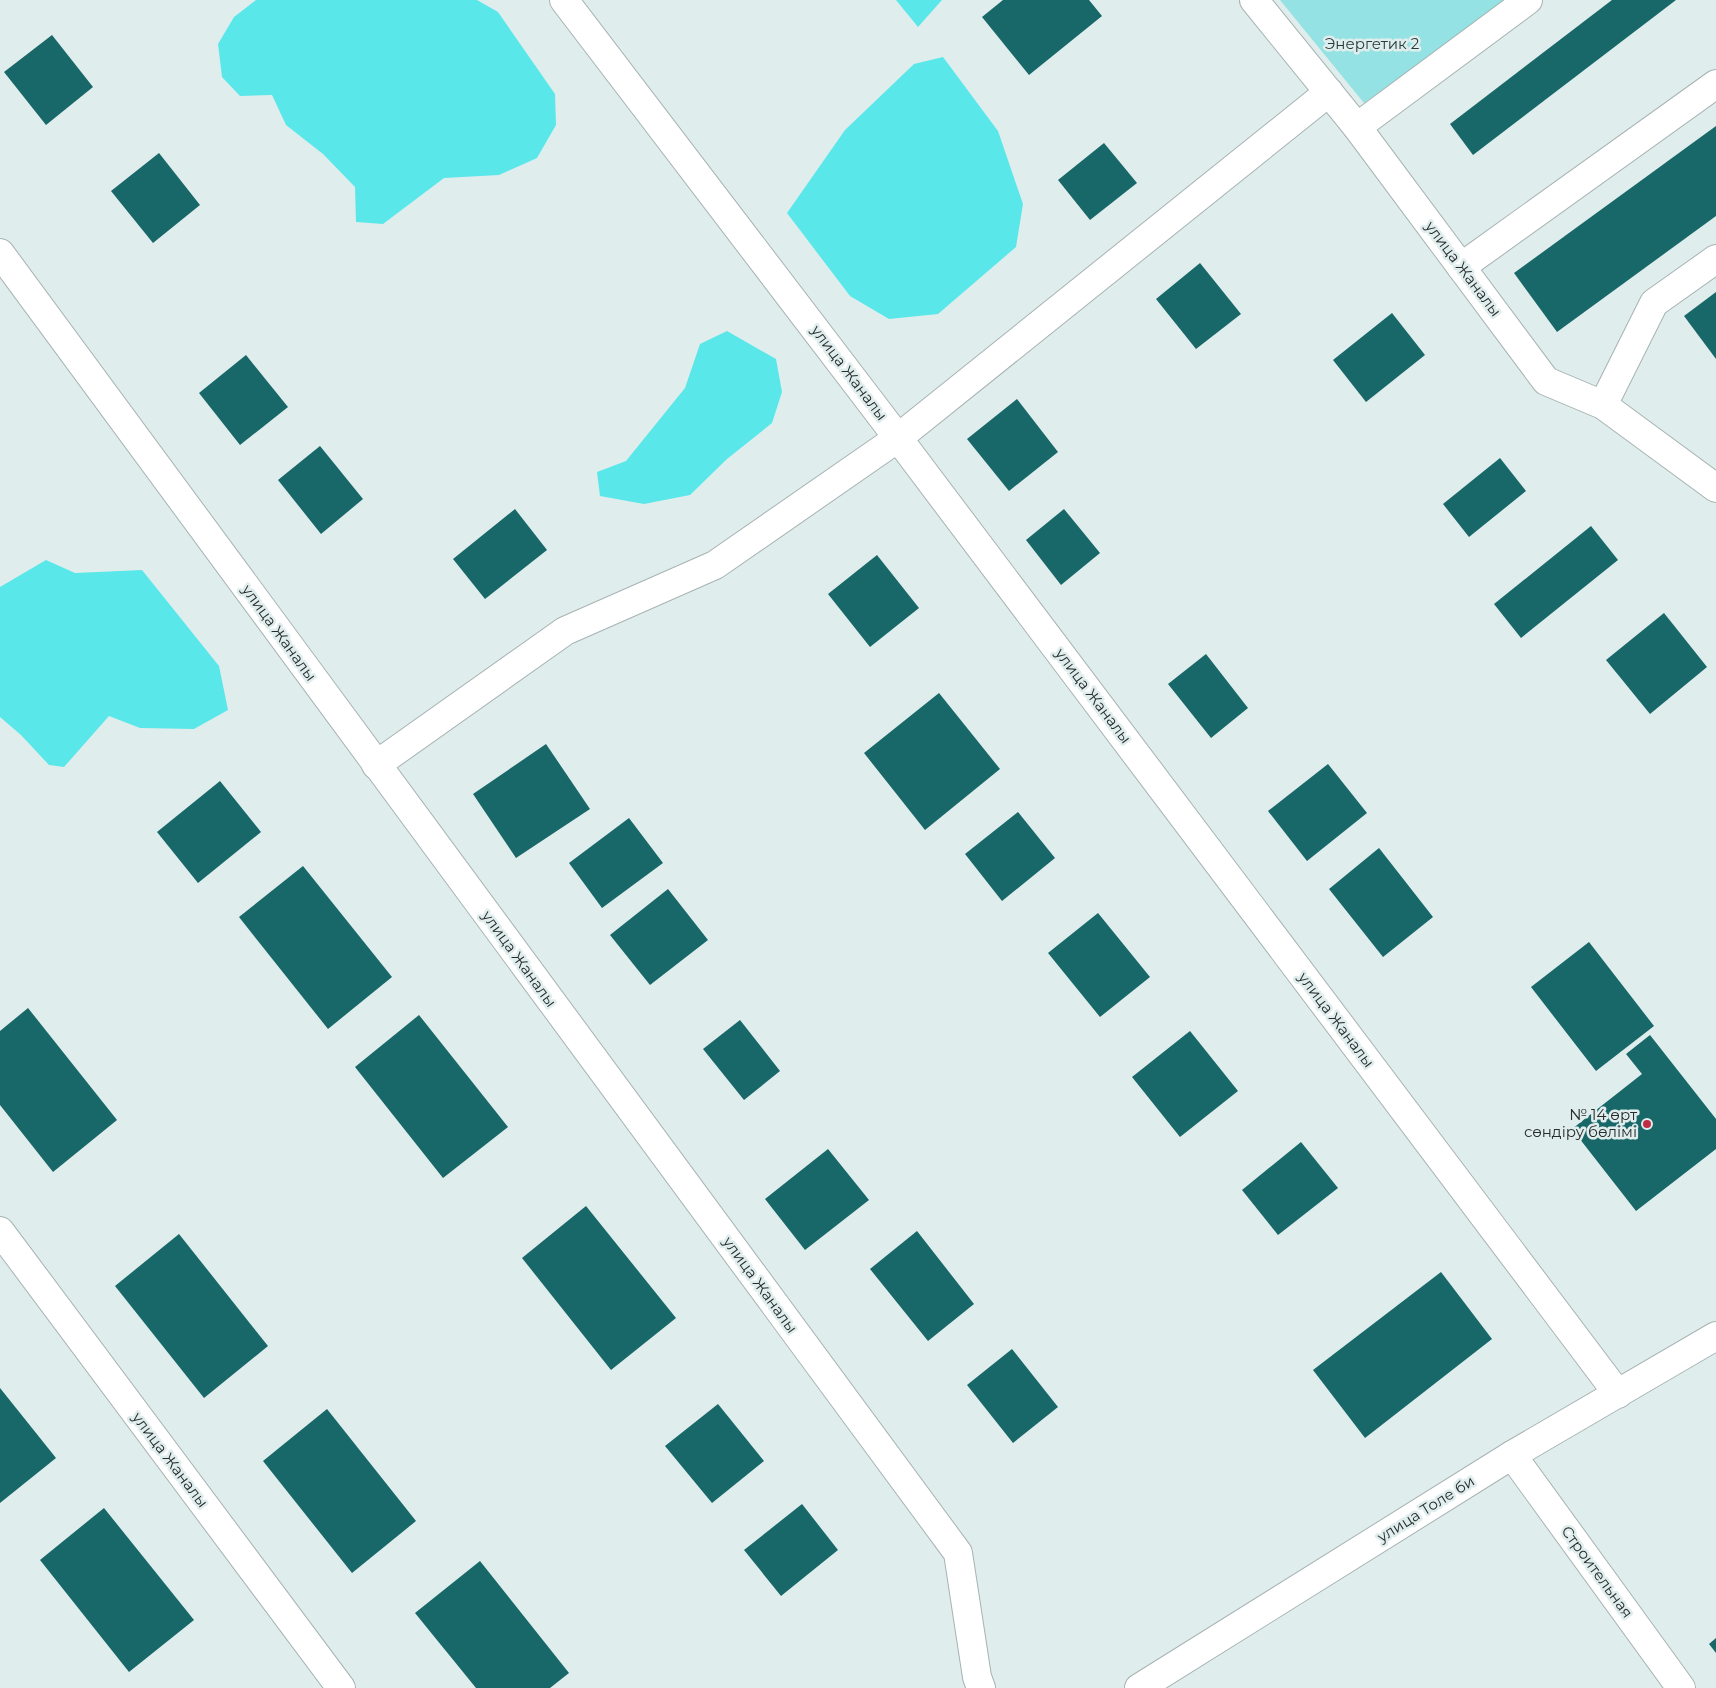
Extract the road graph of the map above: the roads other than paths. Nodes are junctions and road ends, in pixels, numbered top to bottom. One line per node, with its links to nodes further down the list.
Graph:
1 (564, 0): 11 (street, улица Жаналы)
2 (1254, 0): 5 (street, улица Жаналы)
3 (1528, 0): 6 (street)
4 (1716, 84): 9 (street)
5 (1329, 92): 6 (street, улица Жаналы); 11 (street)
6 (1357, 127): 9 (street, улица Жаналы)
7 (0, 254): 13 (street, улица Жаналы)
8 (1716, 259): 10 (street)
9 (1462, 266): 10 (street, улица Жаналы)
10 (1603, 404): 12 (street, улица Жаналы)
11 (898, 438): 13 (street); 16 (street, улица Жаналы)
12 (1716, 488)
13 (376, 766): 19 (street, улица Жаналы)
14 (0, 1231): 18 (street, улица Жаналы)
15 (1716, 1336): 16 (street, улица Толе би)
16 (1618, 1394): 17 (street, улица Толе би)
17 (1512, 1456): 20 (street, улица Толе би); 21 (street, Строительная)
18 (341, 1688)
19 (981, 1688)
20 (1139, 1688)
21 (1681, 1688)

